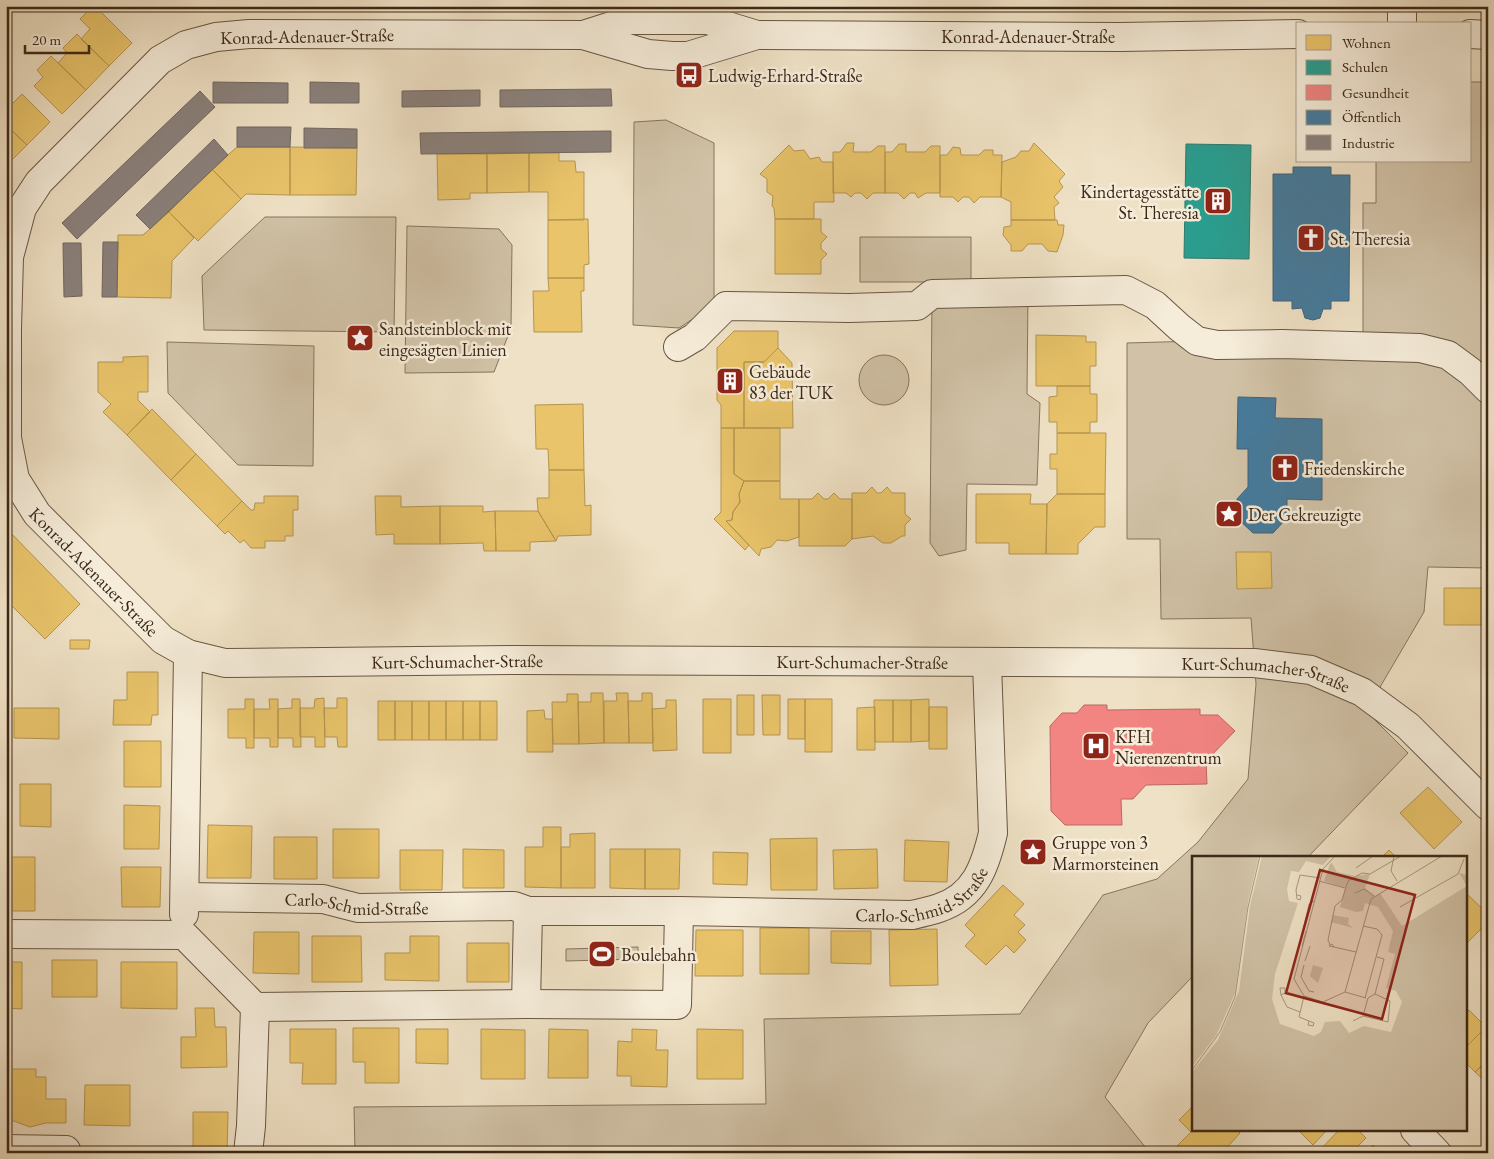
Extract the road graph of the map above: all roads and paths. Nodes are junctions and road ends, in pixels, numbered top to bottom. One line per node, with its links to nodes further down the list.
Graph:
1 (1402, 6): 2 (street)
2 (1402, 22)
3 (1296, 34): 7 (street, Konrad-Adenauer-Straße)
4 (1472, 34): 5 (street)
5 (1488, 34)
6 (583, 35): 7 (street, Konrad-Adenauer-Straße); 7 (street, Konrad-Adenauer-Straße); 8 (street, Konrad-Adenauer-Straße)
7 (757, 36)
8 (14, 208): 11 (street, Konrad-Adenauer-Straße)
9 (678, 347): 10 (street)
10 (1488, 388)
11 (188, 654): 12 (street, Kurt-Schumacher-Straße); 14 (street)
12 (987, 663): 13 (street, Kurt-Schumacher-Straße); 16 (street, Carlo-Schmid-Straße)
13 (1488, 806)
14 (185, 897): 15 (street, Carlo-Schmid-Straße); 18 (street)
15 (528, 911): 16 (street, Carlo-Schmid-Straße); 19 (street)
16 (679, 911): 19 (street)
17 (6, 934): 18 (street)
18 (184, 935): 20 (street)
19 (526, 1004): 20 (street)
20 (255, 1007): 24 (street)
21 (1417, 1132): 25 (street)
22 (6, 1149): 23 (street)
23 (66, 1153)
24 (248, 1153)
25 (1437, 1153)

